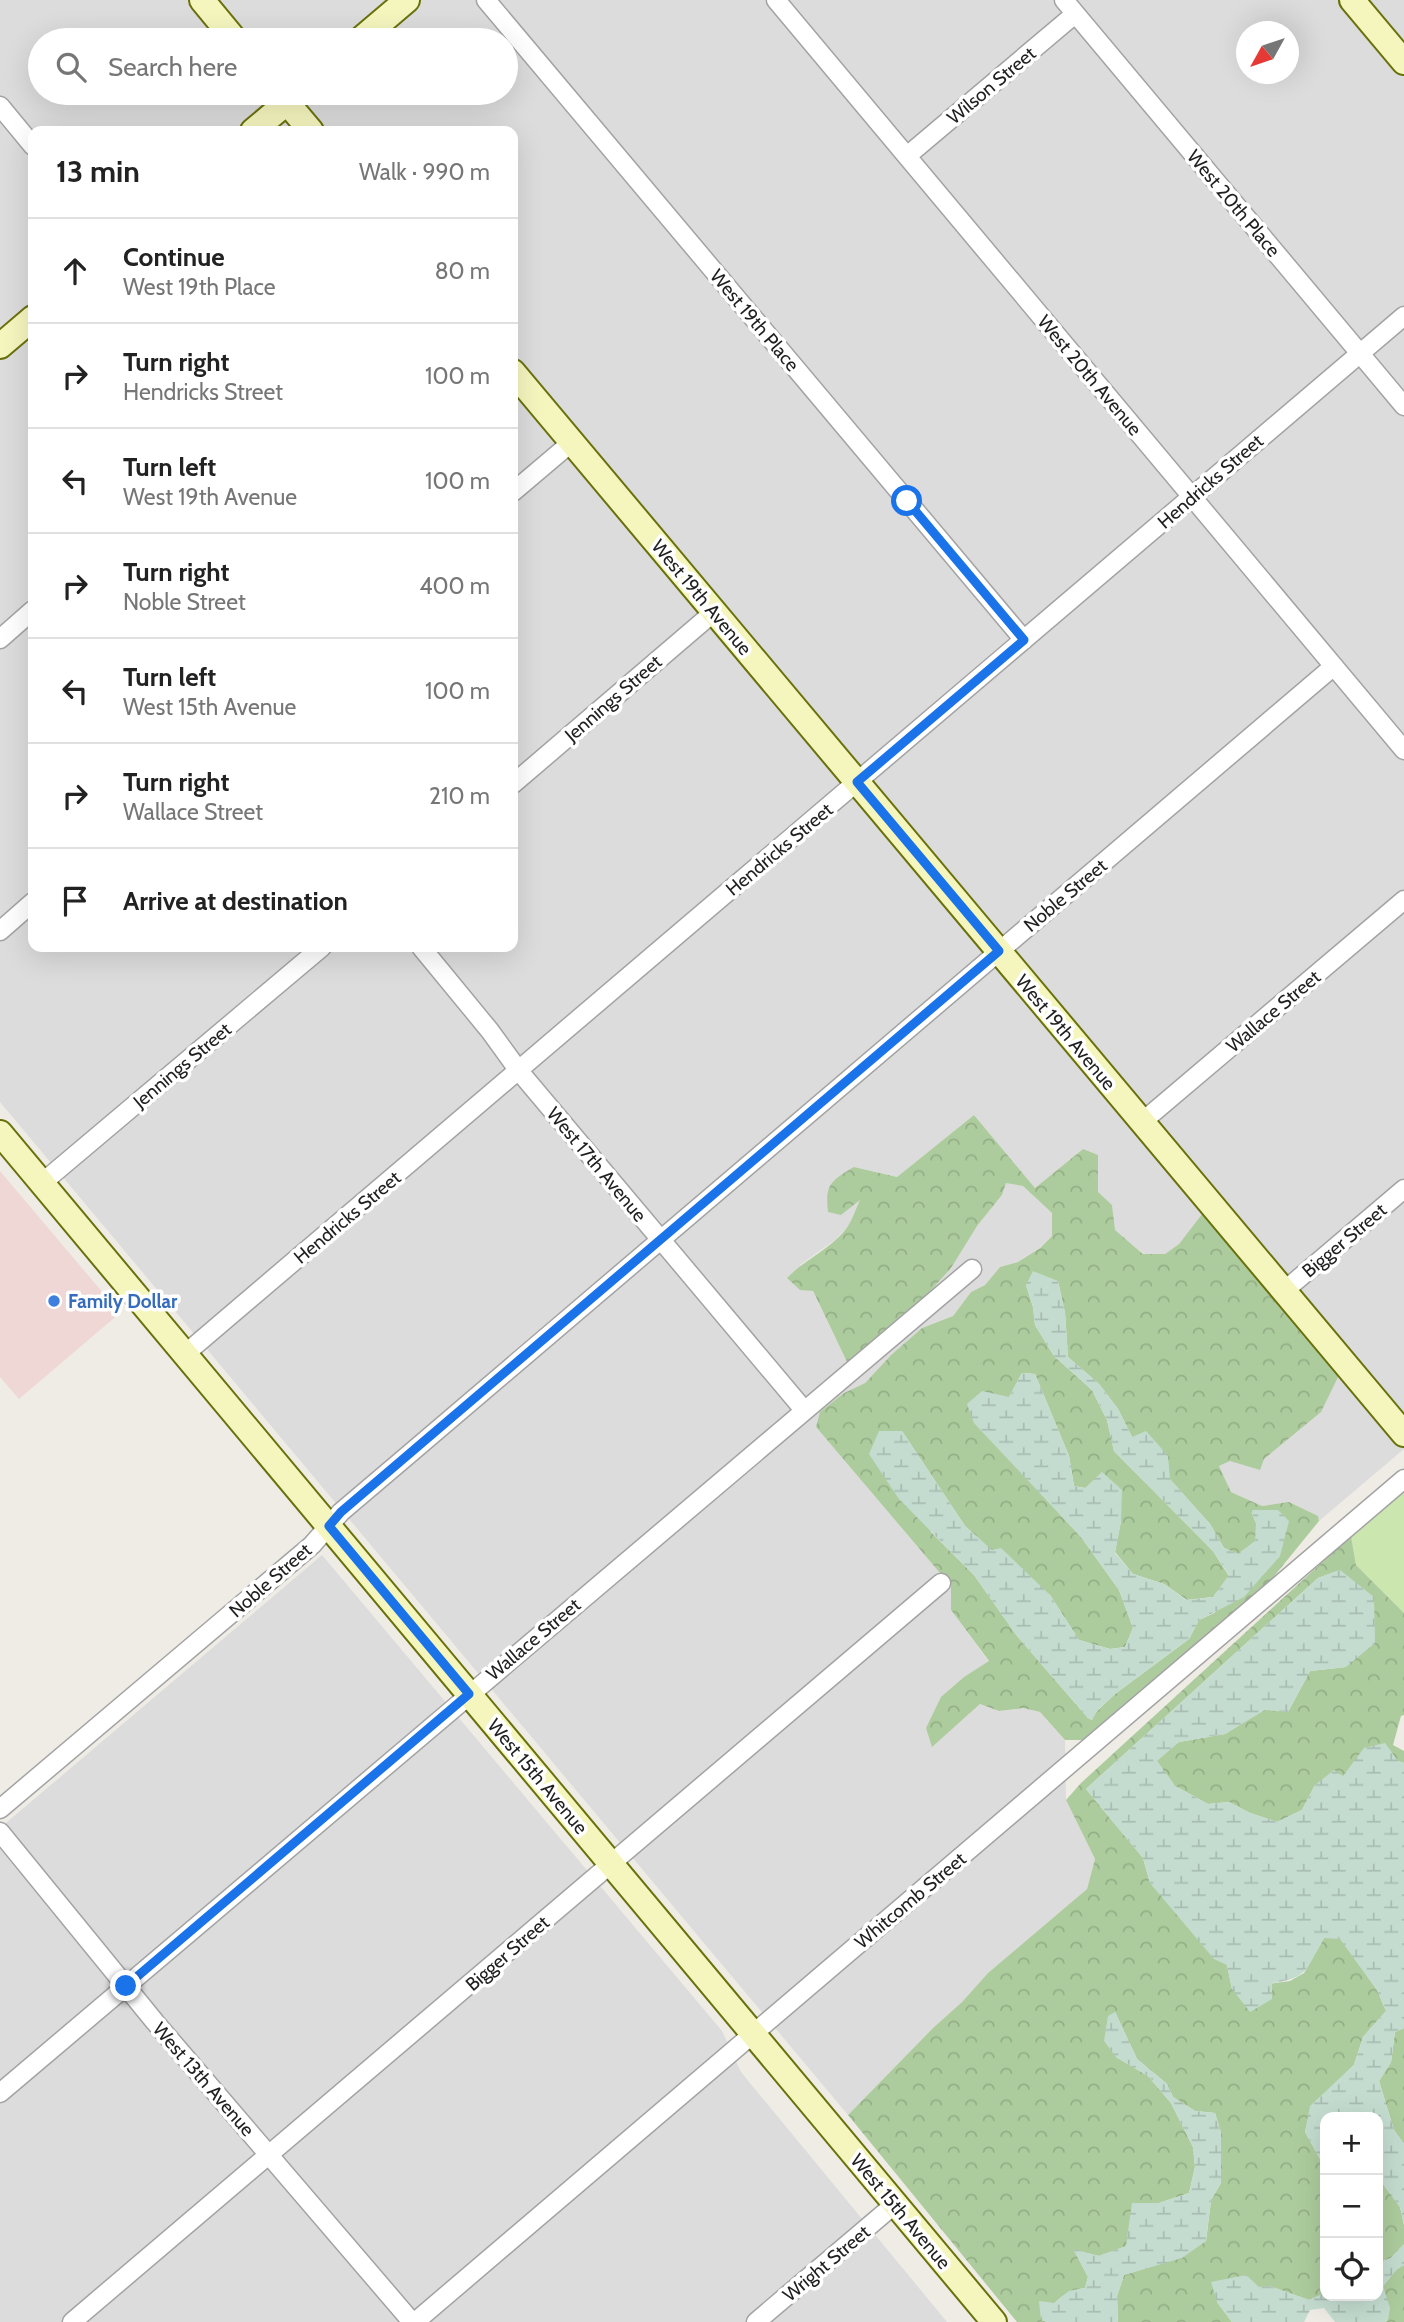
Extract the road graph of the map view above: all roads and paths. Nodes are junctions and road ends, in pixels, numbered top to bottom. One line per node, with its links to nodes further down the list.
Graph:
1 (202, 0): 7 (street)
2 (407, 0): 8 (street)
3 (486, 0): 9 (street, West 19th Place)
4 (776, 0): 18 (street, West 20th Avenue)
5 (1352, 0): 11 (street)
6 (1070, 7): 18 (street, Wilson Street); 22 (street, West 20th Place)
7 (225, 28)
8 (374, 28)
9 (510, 28)
10 (518, 38): 31 (street, West 19th Place)
11 (1404, 62)
12 (279, 105): 15 (street)
13 (294, 105): 16 (street)
14 (0, 106): 17 (street)
15 (258, 126)
16 (308, 126)
17 (28, 140)
18 (906, 156): 27 (street, West 20th Avenue)
19 (1404, 316): 22 (street, Hendricks Street)
20 (28, 322): 21 (street)
21 (0, 346)
22 (1360, 353): 24 (street, West 20th Place); 27 (street, Hendricks Street)
23 (518, 378): 25 (street, West 19th Avenue)
24 (1404, 406)
25 (572, 442): 26 (street); 28 (street, West 19th Avenue)
26 (518, 488)
27 (1193, 497): 31 (street, Hendricks Street); 32 (street, West 20th Avenue)
28 (714, 612): 34 (street, Jennings Street); 35 (street, West 19th Avenue)
29 (28, 614): 30 (street)
30 (0, 639)
31 (1024, 640): 35 (street, Hendricks Street)
32 (1334, 666): 33 (street, West 20th Avenue); 39 (street, Noble Street)
33 (1404, 750)
34 (518, 780)
35 (857, 782): 39 (street, West 19th Avenue); 42 (street, Hendricks Street)
36 (1404, 900): 43 (street, Wallace Street)
37 (28, 906): 38 (street)
38 (0, 931)
39 (999, 951): 43 (street, West 19th Avenue); 47 (street, Noble Street)
40 (316, 952): 45 (street, Jennings Street)
41 (425, 952): 42 (street, West 17th Avenue)
42 (519, 1071): 47 (street, West 17th Avenue); 50 (street, Hendricks Street)
43 (1142, 1122): 49 (street, West 19th Avenue)
44 (0, 1133): 45 (street, West 15th Avenue)
45 (42, 1184): 50 (street, West 15th Avenue)
46 (1404, 1189): 49 (street, Bigger Street)
47 (661, 1239): 51 (street, West 17th Avenue); 54 (street, Noble Street)
48 (972, 1269): 51 (street, Wallace Street)
49 (1284, 1291): 52 (street, West 19th Avenue)
50 (185, 1354): 54 (street, West 15th Avenue)
51 (804, 1410): 56 (street, Wallace Street)
52 (1404, 1434)
53 (1404, 1479): 61 (street, Whitcomb Street)
54 (329, 1526): 56 (street, West 15th Avenue); 57 (street, Noble Street)
55 (941, 1583): 59 (street, Bigger Street)
56 (469, 1694): 59 (street, West 15th Avenue); 60 (street, Wallace Street)
57 (0, 1809)
58 (0, 1832): 60 (street, West 13th Avenue)
59 (611, 1864): 61 (street, West 15th Avenue); 63 (street, Bigger Street)
60 (126, 1986): 62 (street, Wallace Street); 63 (street, West 13th Avenue)
61 (754, 2035): 64 (street, West 15th Avenue); 66 (street, Whitcomb Street)
62 (0, 2093)
63 (269, 2155): 65 (street, Bigger Street); 66 (street, West 13th Avenue)
64 (895, 2204): 67 (street, Wright Street); 68 (street, West 15th Avenue)
65 (72, 2322)
66 (413, 2322)
67 (756, 2322)
68 (994, 2322)

